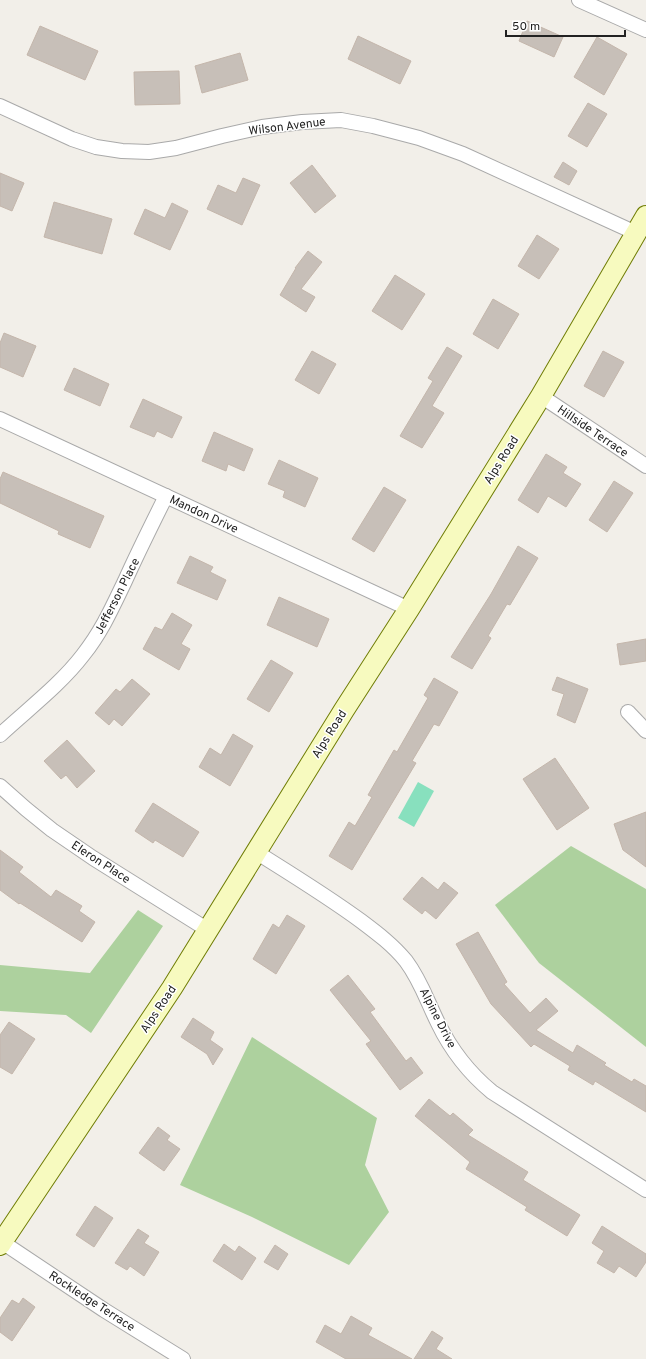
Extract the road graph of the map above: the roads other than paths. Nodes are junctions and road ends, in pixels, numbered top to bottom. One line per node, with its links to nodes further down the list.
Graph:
1 (579, 0): 2 (street)
2 (646, 30)
3 (0, 106): 5 (street, Wilson Avenue)
4 (646, 216): 5 (main road, Alps Road)
5 (636, 233): 6 (main road, Alps Road)
6 (541, 396): 8 (street, Hillside Terrace); 10 (main road, Alps Road)
7 (0, 419): 9 (street, Mandon Drive)
8 (646, 466)
9 (166, 496): 10 (street, Mandon Drive); 13 (street, Jefferson Place)
10 (409, 609): 15 (main road, Alps Road)
11 (628, 712): 12 (street)
12 (646, 731)
13 (0, 735)
14 (0, 786): 16 (street, Eleron Place)
15 (256, 852): 16 (main road, Alps Road); 17 (street, Alpine Drive)
16 (208, 930): 18 (main road, Alps Road)
17 (646, 1190)
18 (1, 1244): 19 (street, Rockledge Terrace)
19 (182, 1359)

